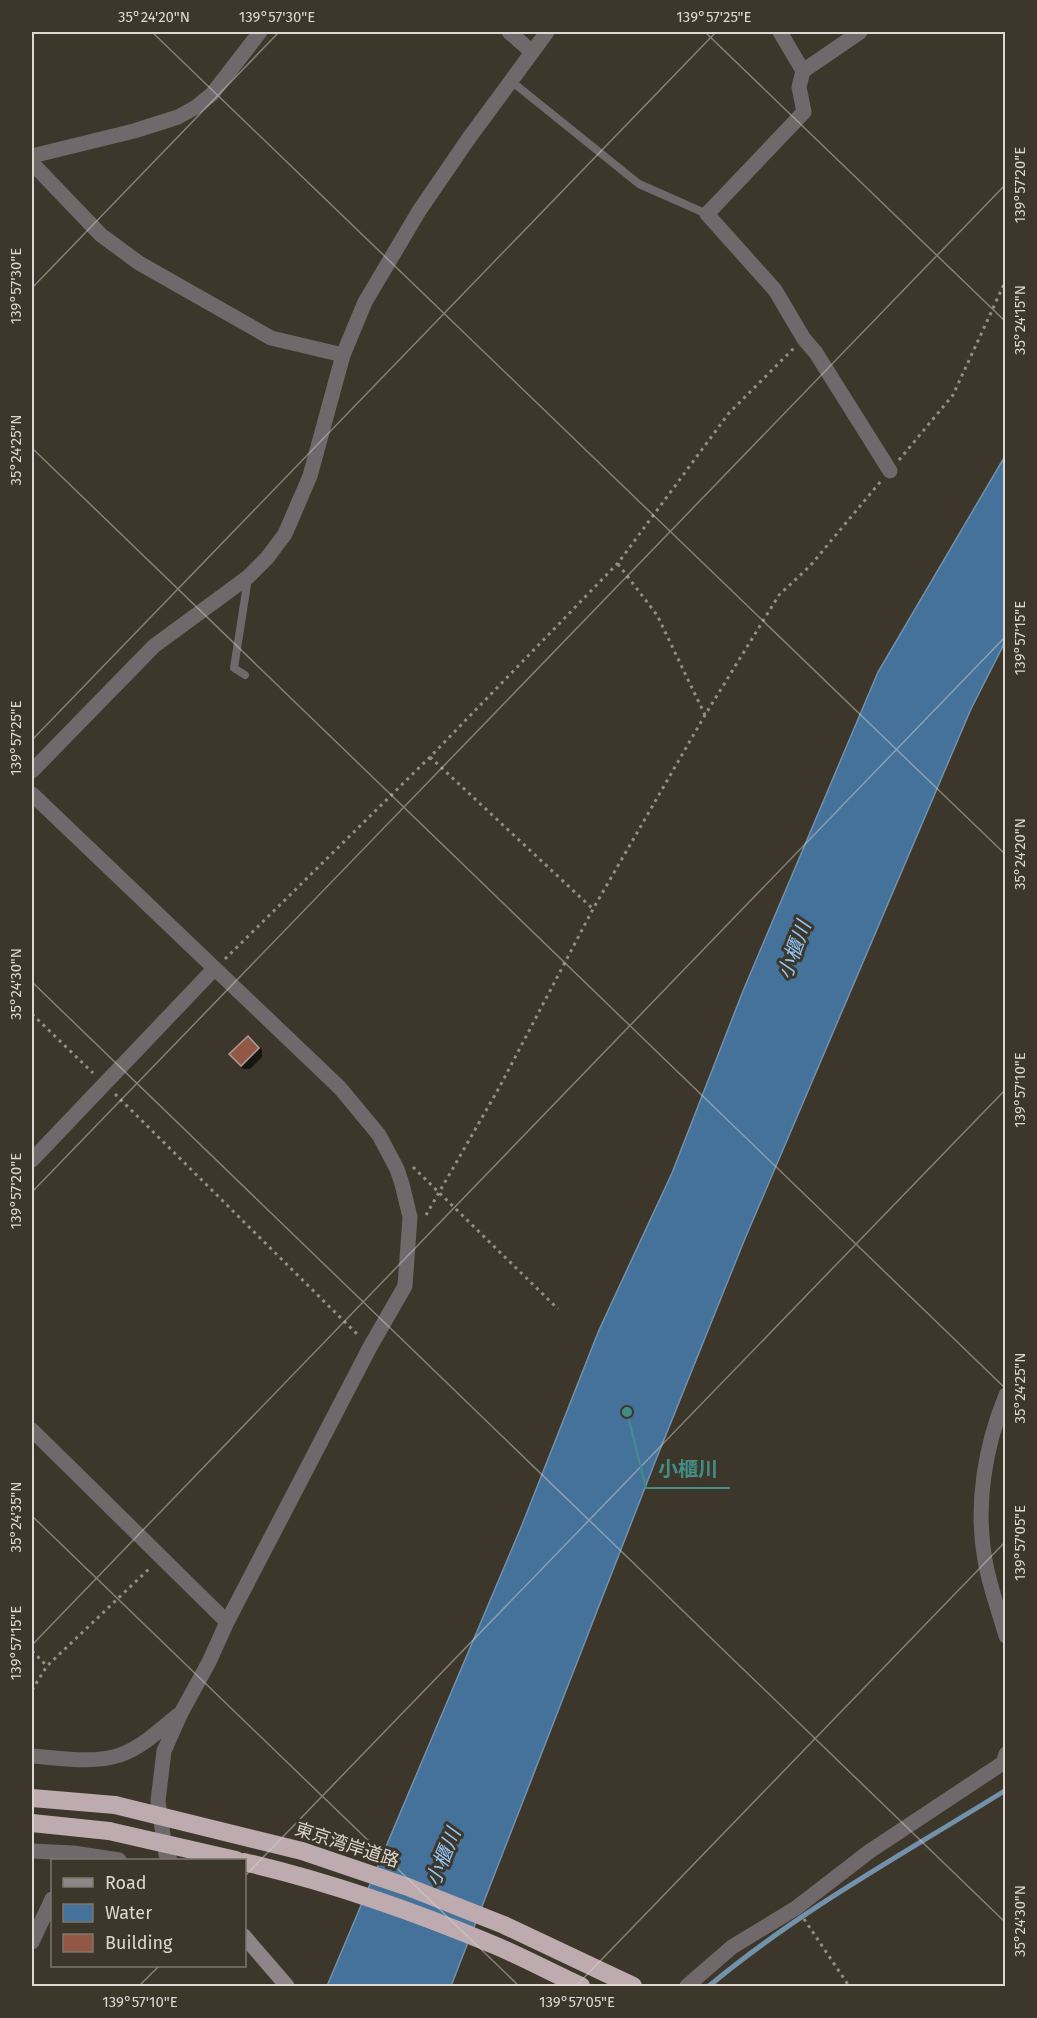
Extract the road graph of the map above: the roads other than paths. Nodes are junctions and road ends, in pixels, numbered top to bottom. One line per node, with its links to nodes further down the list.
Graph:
1 (260, 32): 9 (street)
2 (509, 32): 6 (street)
3 (548, 32): 6 (street)
4 (780, 32): 7 (street)
5 (860, 32): 7 (street)
6 (532, 52): 8 (street)
7 (803, 70): 11 (street)
8 (511, 81): 11 (lane); 12 (street)
9 (32, 156)
10 (32, 163): 12 (street)
11 (707, 214): 13 (street)
12 (343, 355): 14 (street)
13 (890, 471)
14 (248, 577): 15 (lane); 16 (street)
15 (245, 675)
16 (32, 771)
17 (32, 794): 18 (street)
18 (214, 969): 19 (street); 22 (street)
19 (32, 1160)
20 (1005, 1395): 23 (street)
21 (32, 1430): 22 (street)
22 (227, 1622): 24 (street)
23 (1005, 1636)
24 (180, 1713): 26 (street); 32 (street)
25 (1005, 1754): 41 (street)
26 (32, 1756)
27 (32, 1798): 40 (highway, 東京湾岸道路, bridge)
28 (32, 1823): 33 (highway, bridge)
29 (32, 1851): 30 (street)
30 (72, 1857): 31 (street)
31 (103, 1859)
32 (169, 1859)
33 (232, 1859)
34 (246, 1862): 39 (highway)
35 (51, 1901): 37 (street)
36 (246, 1938): 38 (street)
37 (32, 1942)
38 (287, 1986)
39 (581, 1986)
40 (633, 1986)
41 (687, 1986)

